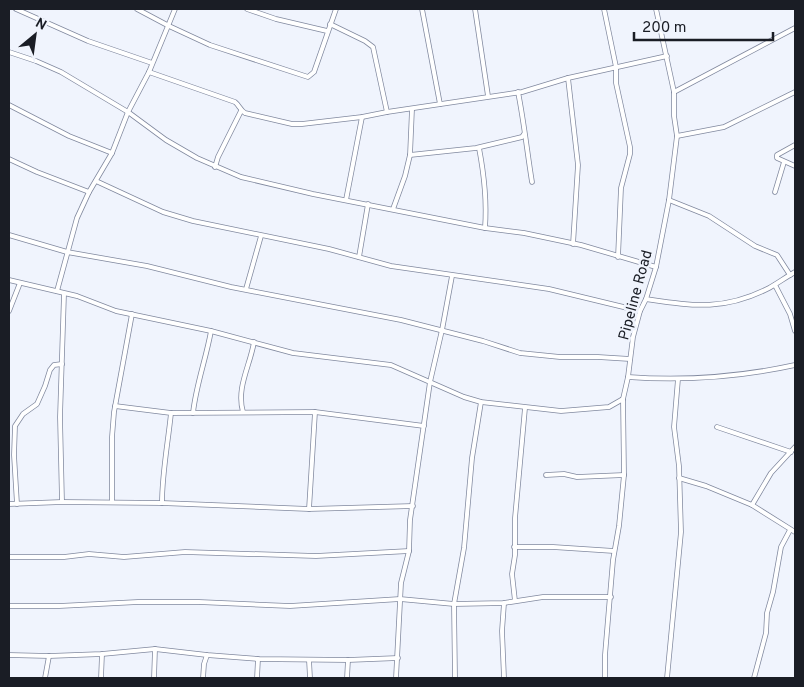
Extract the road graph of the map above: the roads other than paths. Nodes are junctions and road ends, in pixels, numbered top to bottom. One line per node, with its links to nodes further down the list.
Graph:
1 (16, 9): 16 (street)
2 (137, 9): 11 (street)
3 (175, 9): 11 (street)
4 (247, 9): 13 (street)
5 (336, 9): 10 (street)
6 (422, 9): 24 (street)
7 (475, 9): 23 (street)
8 (604, 9): 17 (street)
9 (656, 9): 15 (street, Pipeline Road)
10 (330, 24): 13 (street); 29 (street)
11 (169, 26): 13 (street); 16 (street)
12 (795, 28): 21 (street)
13 (327, 31)
14 (9, 52): 28 (street)
15 (667, 56): 17 (street); 21 (street, Pipeline Road)
16 (152, 63): 18 (street)
17 (616, 66): 19 (street); 55 (street)
18 (150, 72): 27 (street); 28 (street)
19 (568, 78): 20 (street); 52 (street)
20 (518, 92): 23 (street); 31 (street)
21 (674, 92): 32 (street, Pipeline Road)
22 (795, 92): 32 (street)
23 (488, 96): 24 (street)
24 (440, 104): 26 (street)
25 (9, 105): 35 (street)
26 (412, 109): 29 (street); 36 (street)
27 (241, 111): 30 (street); 40 (street)
28 (128, 112): 35 (street); 40 (street)
29 (387, 112): 30 (street)
30 (362, 117): 45 (street)
31 (524, 134): 34 (street); 42 (street)
32 (677, 136): 46 (street, Pipeline Road)
33 (795, 145): 38 (street)
34 (478, 148): 36 (street); 49 (street)
35 (112, 154): 41 (street)
36 (410, 156): 48 (street)
37 (9, 159): 43 (street)
38 (784, 162): 39 (street); 44 (street)
39 (795, 166)
40 (216, 167): 45 (street)
41 (96, 181): 43 (street); 51 (street)
42 (532, 182)
43 (89, 192): 53 (street)
44 (775, 192)
45 (346, 200): 47 (street)
46 (669, 200): 56 (street, Pipeline Road); 58 (street)
47 (368, 204): 48 (street); 54 (street)
48 (394, 209): 49 (street)
49 (485, 228): 52 (street)
50 (9, 235): 53 (street)
51 (261, 236): 54 (street); 63 (street)
52 (573, 244): 55 (street)
53 (67, 252): 63 (street); 64 (street)
54 (359, 257): 59 (street)
55 (618, 257): 56 (street)
56 (656, 267): 66 (street, Pipeline Road)
57 (795, 272): 58 (street)
58 (790, 275): 62 (street)
59 (452, 276): 68 (street); 70 (street)
60 (9, 280): 61 (street)
61 (20, 283): 64 (street); 67 (street)
62 (775, 285): 66 (street); 72 (street)
63 (246, 289): 70 (street)
64 (57, 291): 65 (street)
65 (64, 294): 69 (street); 75 (street)
66 (646, 299): 68 (street, Pipeline Road)
67 (9, 311)
68 (640, 311): 74 (street, Pipeline Road)
69 (132, 314): 71 (street); 82 (street)
70 (442, 330): 74 (street); 79 (street)
71 (211, 331): 73 (street); 87 (street)
72 (795, 331)
73 (254, 342): 79 (street); 84 (street)
74 (630, 359): 77 (street, Pipeline Road)
75 (62, 364): 95 (street); 99 (street)
76 (795, 366): 78 (street)
77 (628, 377): 78 (street); 80 (street, Pipeline Road)
78 (678, 379): 94 (street)
79 (430, 382): 81 (street); 88 (street)
80 (623, 399): 83 (street); 93 (street, Pipeline Road)
81 (481, 402): 83 (street); 113 (street)
82 (115, 406): 86 (street); 96 (street)
83 (525, 408): 105 (street)
84 (243, 412): 85 (street); 87 (street)
85 (315, 412): 88 (street); 102 (street)
86 (171, 413): 87 (street); 97 (street)
87 (193, 413)
88 (424, 426): 101 (street)
89 (717, 427): 91 (street)
90 (795, 447): 91 (street)
91 (791, 452): 100 (street)
92 (546, 475): 93 (street)
93 (624, 475): 107 (street, Pipeline Road)
94 (679, 478): 100 (street); 135 (street)
95 (62, 502): 96 (street); 99 (street)
96 (112, 502): 97 (street)
97 (162, 503): 102 (street)
98 (9, 504): 99 (street)
99 (17, 504)
100 (752, 505): 103 (street)
101 (413, 506): 102 (street); 106 (street)
102 (309, 509)
103 (790, 530): 104 (street); 136 (street)
104 (795, 532)
105 (514, 548): 107 (street); 111 (street)
106 (409, 551): 108 (street); 110 (street)
107 (614, 551): 109 (street, Pipeline Road)
108 (9, 557)
109 (611, 597): 111 (street); 134 (street, Pipeline Road)
110 (400, 599): 113 (street); 114 (street); 120 (street)
111 (515, 601): 112 (street)
112 (504, 603): 113 (street); 133 (street)
113 (454, 604): 132 (street)
114 (9, 606)
115 (154, 649): 116 (street); 118 (street); 126 (street)
116 (102, 654): 119 (street); 125 (street)
117 (9, 655): 119 (street)
118 (207, 655): 121 (street); 127 (street)
119 (49, 656): 124 (street)
120 (398, 658): 123 (street); 131 (street)
121 (258, 659): 122 (street); 128 (street)
122 (309, 660): 123 (street); 129 (street)
123 (348, 660): 130 (street)
124 (45, 678)
125 (101, 678)
126 (154, 678)
127 (203, 678)
128 (257, 678)
129 (310, 678)
130 (347, 678)
131 (396, 678)
132 (455, 678)
133 (504, 678)
134 (605, 678)
135 (667, 678)
136 (754, 678)

